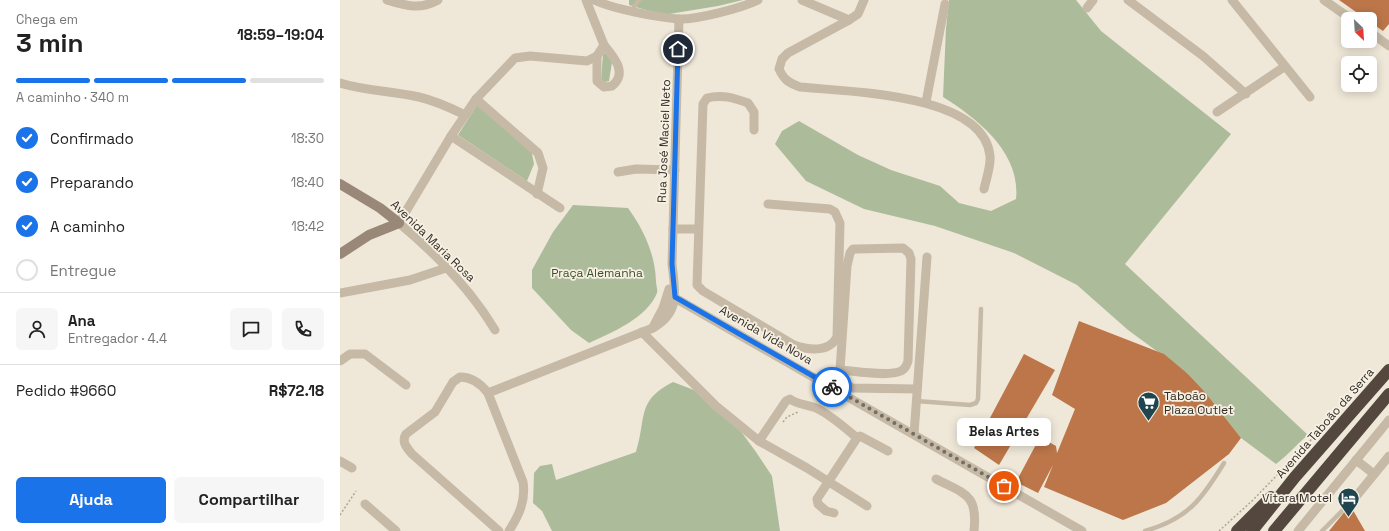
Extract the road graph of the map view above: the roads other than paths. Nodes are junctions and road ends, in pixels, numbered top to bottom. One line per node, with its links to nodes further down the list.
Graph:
1 (387, 0): 2 (street)
2 (438, 0)
3 (586, 0): 20 (street)
4 (594, 0): 15 (street)
5 (639, 0): 15 (lane)
6 (758, 0): 17 (street)
7 (802, 0): 18 (street)
8 (864, 0): 18 (street)
9 (1093, 0): 14 (street)
10 (1128, 0): 25 (street)
11 (1232, 0): 23 (street)
12 (1324, 0): 16 (street)
13 (945, 4): 28 (street)
14 (1087, 8)
15 (631, 11): 17 (street)
16 (1341, 12)
17 (679, 19): 33 (street, Rua José Maciel Neto)
18 (849, 20): 28 (street)
19 (1377, 37): 21 (street)
20 (604, 45): 22 (street); 22 (street)
21 (1389, 46)
22 (597, 56): 27 (street)
23 (1284, 67): 25 (street); 26 (street)
24 (340, 83): 30 (street)
25 (1246, 94): 29 (street)
26 (1310, 97)
27 (476, 99): 30 (street); 37 (street)
28 (926, 102): 36 (street)
29 (1217, 112)
30 (466, 115): 32 (street)
31 (754, 130): 41 (street)
32 (451, 136): 37 (street); 40 (street)
33 (675, 170): 34 (street); 42 (street, Rua José Maciel Neto)
34 (618, 172)
35 (340, 184): 40 (street, Avenida Maria Rosa)
36 (984, 189)
37 (537, 194): 39 (street)
38 (768, 204): 41 (street)
39 (560, 208)
40 (398, 223): 43 (street); 45 (street, Avenida Maria Rosa)
41 (698, 229): 42 (street)
42 (673, 230): 47 (street, Rua José Maciel Neto)
43 (340, 254)
44 (927, 256): 55 (street)
45 (446, 268): 46 (street); 49 (street, Avenida Maria Rosa)
46 (340, 293)
47 (672, 295): 50 (street, Rua José Maciel Neto); 60 (street, Avenida Vida Nova)
48 (981, 309): 58 (lane)
49 (495, 330)
50 (642, 332): 56 (street, Rua José Maciel Neto); 62 (street)
51 (340, 361): 54 (street)
52 (840, 370): 52 (street); 55 (street)
53 (1389, 370): 64 (highway, Avenida Taboão da Serra)
54 (406, 385)
55 (917, 389): 58 (street)
56 (488, 393): 78 (street); 79 (street)
57 (1389, 394): 85 (highway)
58 (916, 401): 60 (street)
59 (1389, 420): 66 (street)
60 (914, 434): 81 (street, Avenida Vida Nova)
61 (857, 438): 62 (street); 63 (street); 72 (street)
62 (759, 441): 72 (street)
63 (888, 450)
64 (1319, 450): 83 (highway); 84 (highway, Avenida Taboão da Serra)
65 (1389, 456): 70 (street)
66 (1356, 460): 70 (street); 86 (street)
67 (340, 461): 69 (street)
68 (1224, 464): 82 (lane)
69 (352, 468)
70 (1374, 474): 73 (street)
71 (936, 478): 80 (street)
72 (828, 482): 75 (street); 76 (street)
73 (1354, 499): 87 (lane)
74 (365, 504): 77 (street)
75 (866, 506)
76 (834, 513)
77 (396, 531)
78 (499, 531)
79 (509, 531)
80 (974, 531)
81 (1082, 531)
82 (1146, 531)
83 (1237, 531)
84 (1252, 531)
85 (1274, 531)
86 (1298, 531)
87 (1322, 531)

